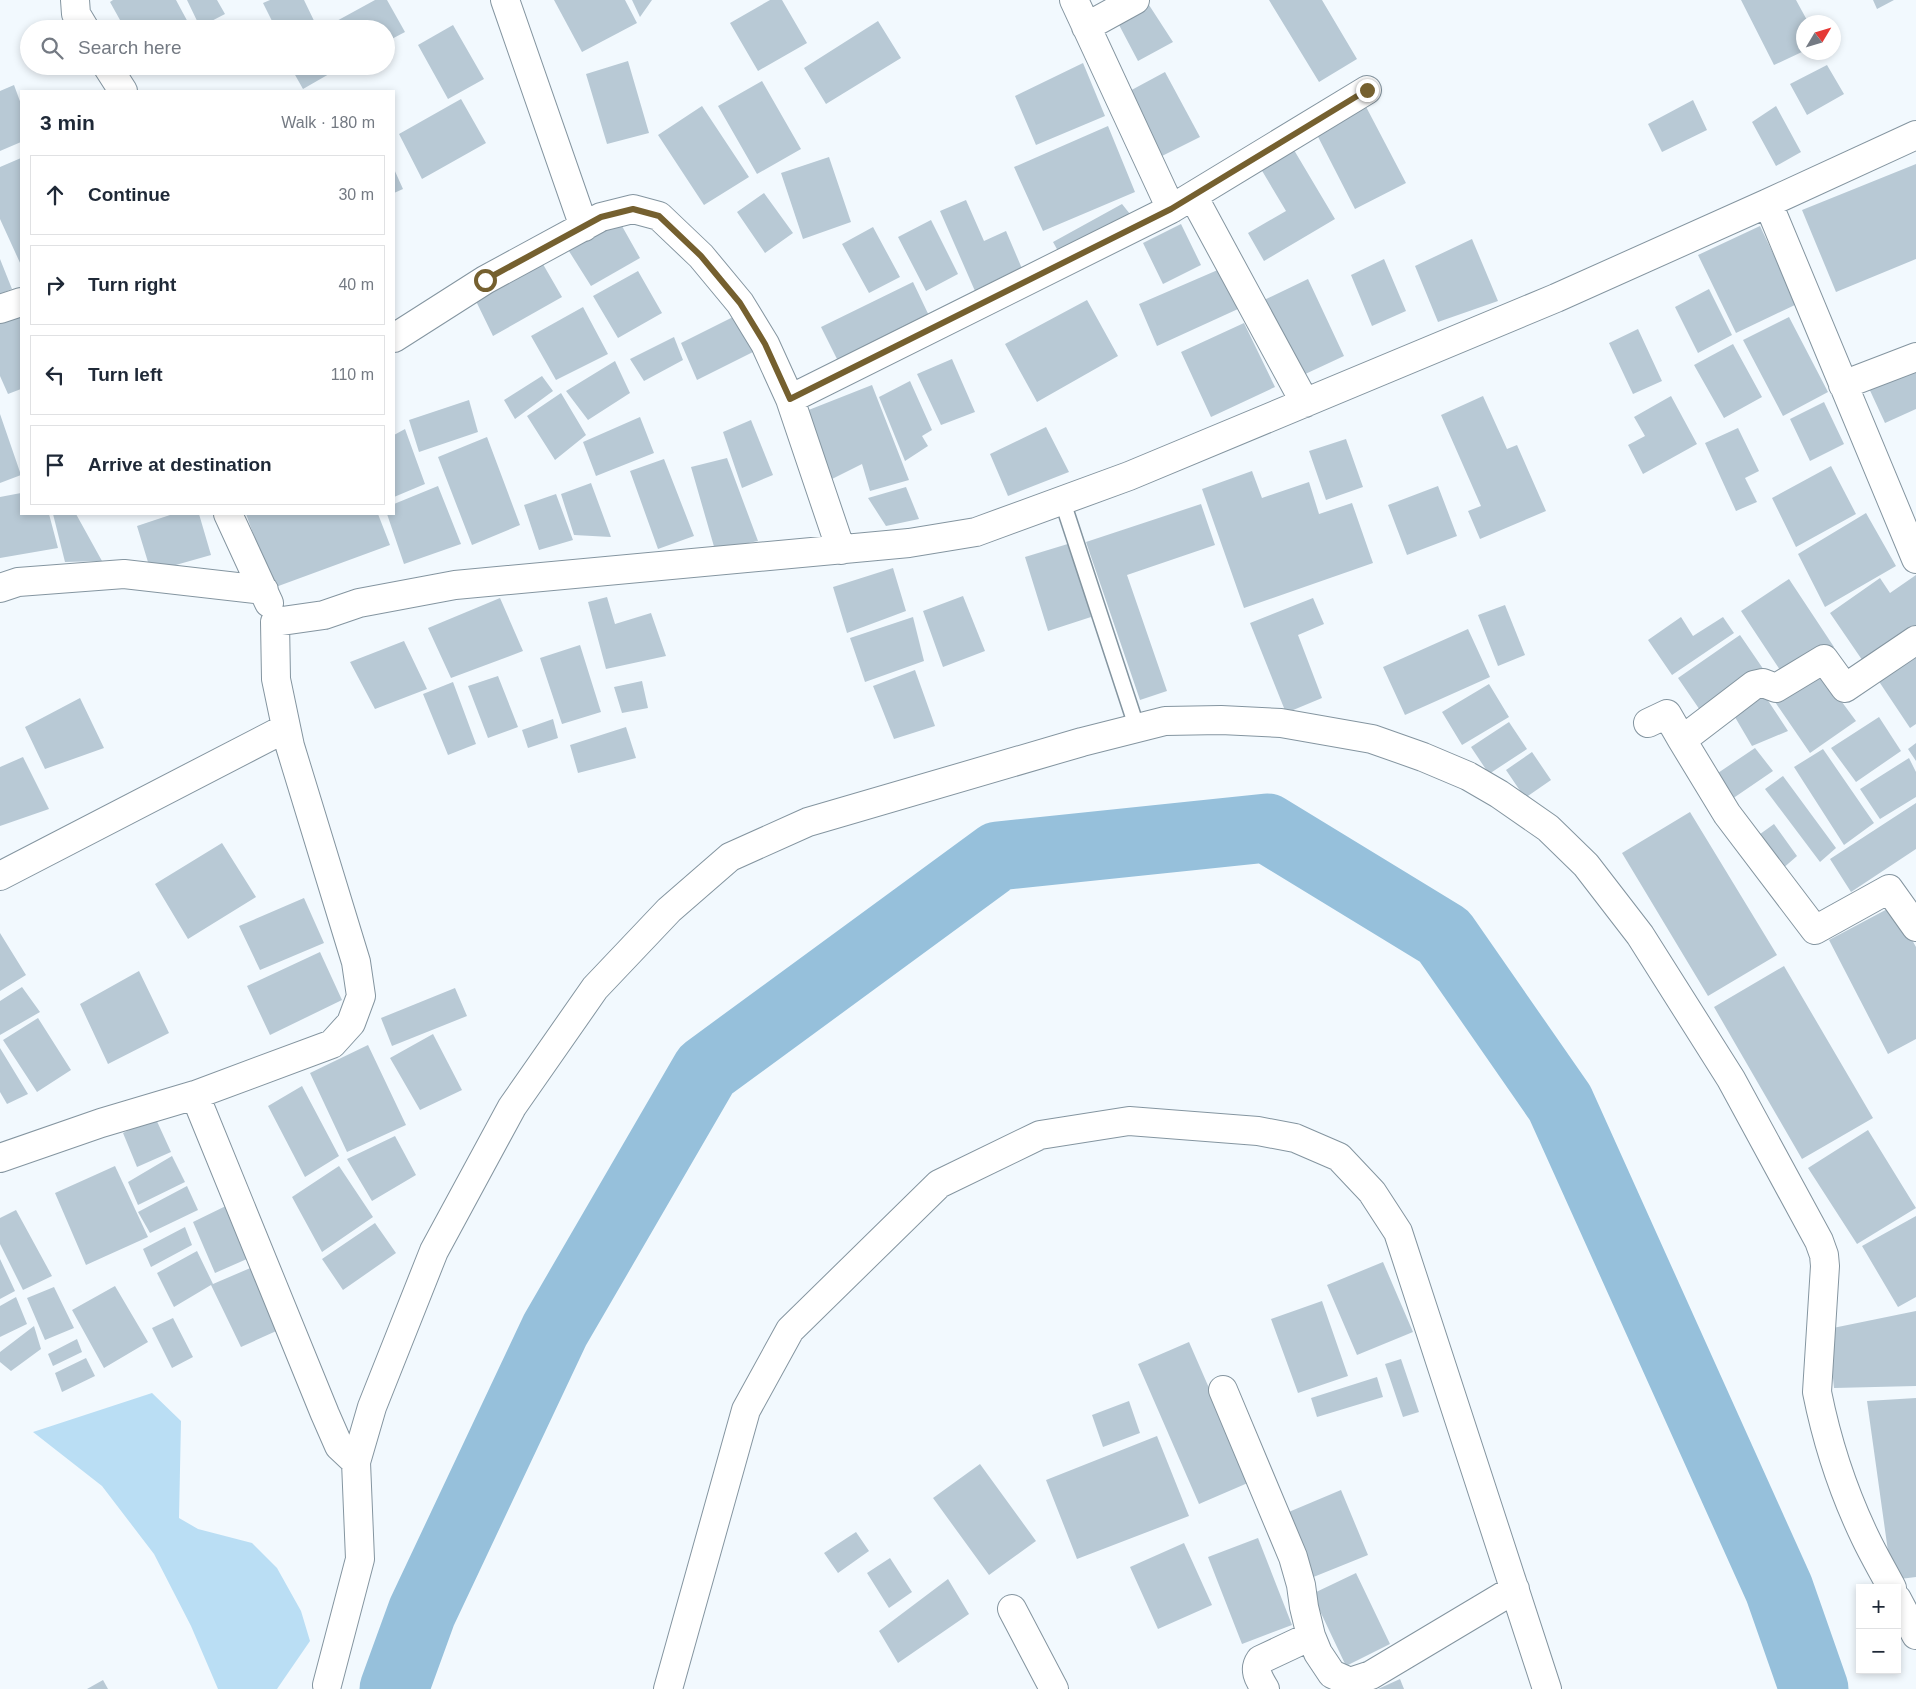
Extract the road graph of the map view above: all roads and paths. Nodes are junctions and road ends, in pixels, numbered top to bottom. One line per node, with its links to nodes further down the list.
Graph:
1 (75, 0): 5 (street)
2 (505, 0): 13 (street)
3 (1074, 0): 6 (street)
4 (1135, 0): 6 (street)
5 (80, 20)
6 (1086, 27): 11 (street)
7 (113, 75): 8 (street)
8 (122, 90)
9 (1367, 90): 11 (street)
10 (1916, 135): 12 (street)
11 (1182, 202): 19 (street); 20 (street)
12 (1768, 203): 18 (street); 20 (street)
13 (584, 227): 16 (street); 19 (street)
14 (20, 302): 15 (street)
15 (0, 309)
16 (395, 337)
17 (1916, 357): 18 (street)
18 (1843, 385): 24 (street)
19 (790, 399): 23 (street)
20 (1305, 403): 21 (street)
21 (1062, 500): 23 (street); 31 (lane)
22 (228, 515): 26 (street)
23 (841, 550): 27 (street)
24 (1916, 559)
25 (0, 588): 26 (street)
26 (264, 590): 27 (street)
27 (275, 622): 30 (street)
28 (1916, 640): 32 (street)
29 (1648, 723): 32 (street)
30 (286, 728): 33 (street); 35 (street)
31 (1137, 728): 38 (street); 39 (street)
32 (1682, 740): 34 (street)
33 (0, 876)
34 (1916, 927)
35 (195, 1095): 36 (street); 38 (street)
36 (0, 1158)
37 (1223, 1390): 46 (street)
38 (356, 1462): 47 (street)
39 (1890, 1584)
40 (1515, 1589): 46 (street); 48 (street); 51 (street)
41 (1901, 1593): 42 (street)
42 (1916, 1594)
43 (1901, 1607): 45 (street)
44 (1012, 1609): 49 (street)
45 (1916, 1635)
46 (1311, 1636): 50 (street)
47 (327, 1685)
48 (668, 1689)
49 (1054, 1689)
50 (1265, 1689)
51 (1548, 1689)

